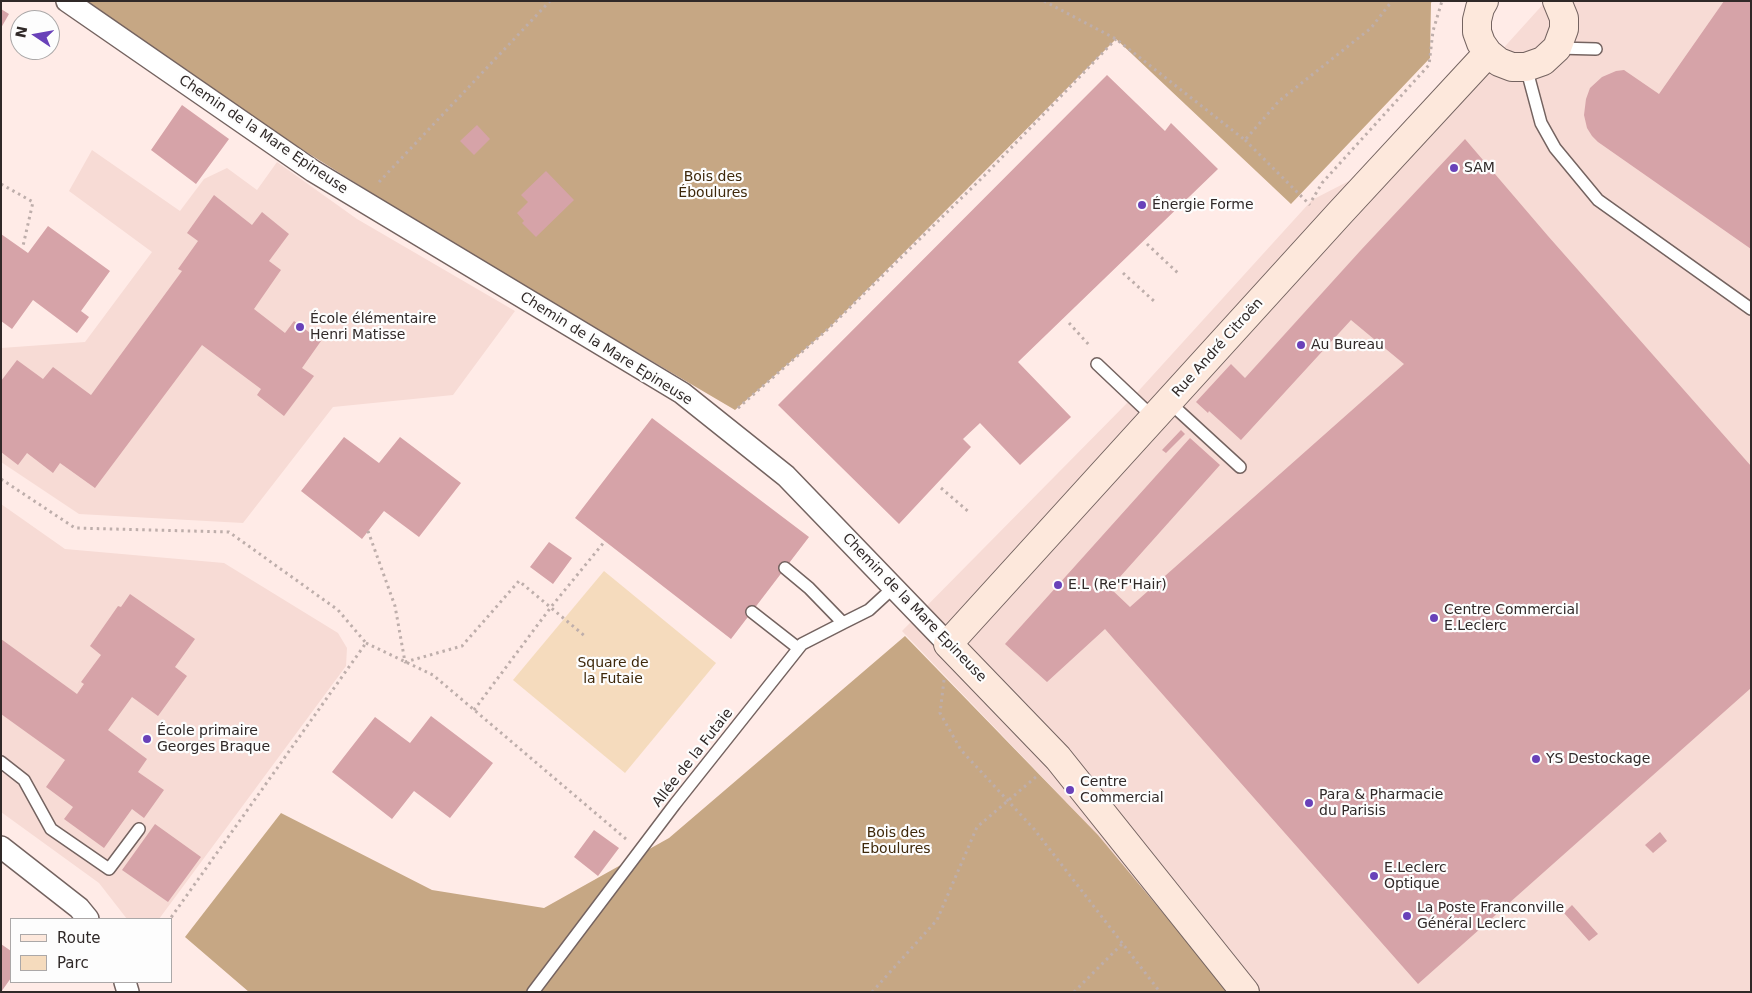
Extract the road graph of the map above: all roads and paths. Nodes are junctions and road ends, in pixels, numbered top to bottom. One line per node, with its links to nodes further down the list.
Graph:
1 (67, 1): 15 (street, Chemin de la Mare Epineuse)
2 (550, 1): 15 (path)
3 (1044, 1): 8 (path)
4 (1392, 1): 13 (path)
5 (1442, 1): 16 (path)
6 (1484, 1): 11 (main road)
7 (1558, 1): 9 (main road)
8 (1116, 39): 13 (path); 28 (path)
9 (1557, 48): 10 (lane); 12 (main road)
10 (1596, 49)
11 (1488, 53): 12 (main road); 27 (main road, Rue André Citroën)
12 (1526, 67): 23 (lane)
13 (1245, 140): 16 (path)
14 (1, 184): 19 (path)
15 (362, 200): 28 (street, Chemin de la Mare Epineuse)
16 (1311, 206): 17 (path)
17 (1317, 210)
18 (1147, 244): 21 (path)
19 (22, 246)
20 (1123, 273): 22 (path)
21 (1180, 275)
22 (1154, 302)
23 (1751, 309)
24 (1069, 323): 25 (path)
25 (1095, 352)
26 (1098, 364): 27 (lane)
27 (1162, 410): 29 (lane); 42 (main road, Rue André Citroën)
28 (722, 424): 36 (street, Chemin de la Mare Epineuse)
29 (1240, 467)
30 (1, 479): 41 (path)
31 (941, 488): 32 (path)
32 (970, 513)
33 (368, 532): 44 (path)
34 (605, 541): 37 (path)
35 (785, 568): 39 (lane)
36 (894, 587): 39 (lane, Allée de la Futaie); 42 (street, Chemin de la Mare Epineuse)
37 (550, 607): 40 (path); 44 (path); 46 (path)
38 (752, 612): 43 (lane)
39 (843, 623): 43 (lane, Allée de la Futaie)
40 (586, 637)
41 (366, 643): 44 (path); 54 (path)
42 (948, 644): 60 (main road, Chemin de la Mare Epineuse)
43 (798, 648): 52 (lane, Allée de la Futaie)
44 (405, 662): 46 (path)
45 (946, 675): 49 (path)
46 (474, 710): 52 (path)
47 (1, 762): 50 (lane)
48 (1042, 772): 49 (path)
49 (1008, 799): 55 (path); 57 (path)
50 (139, 829)
51 (1, 847): 53 (street)
52 (640, 851): 56 (lane, Allée de la Futaie)
53 (87, 918)
54 (171, 918)
55 (1122, 944): 58 (path); 59 (path)
56 (533, 992)
57 (872, 992)
58 (1074, 992)
59 (1160, 992)
60 (1245, 992)

